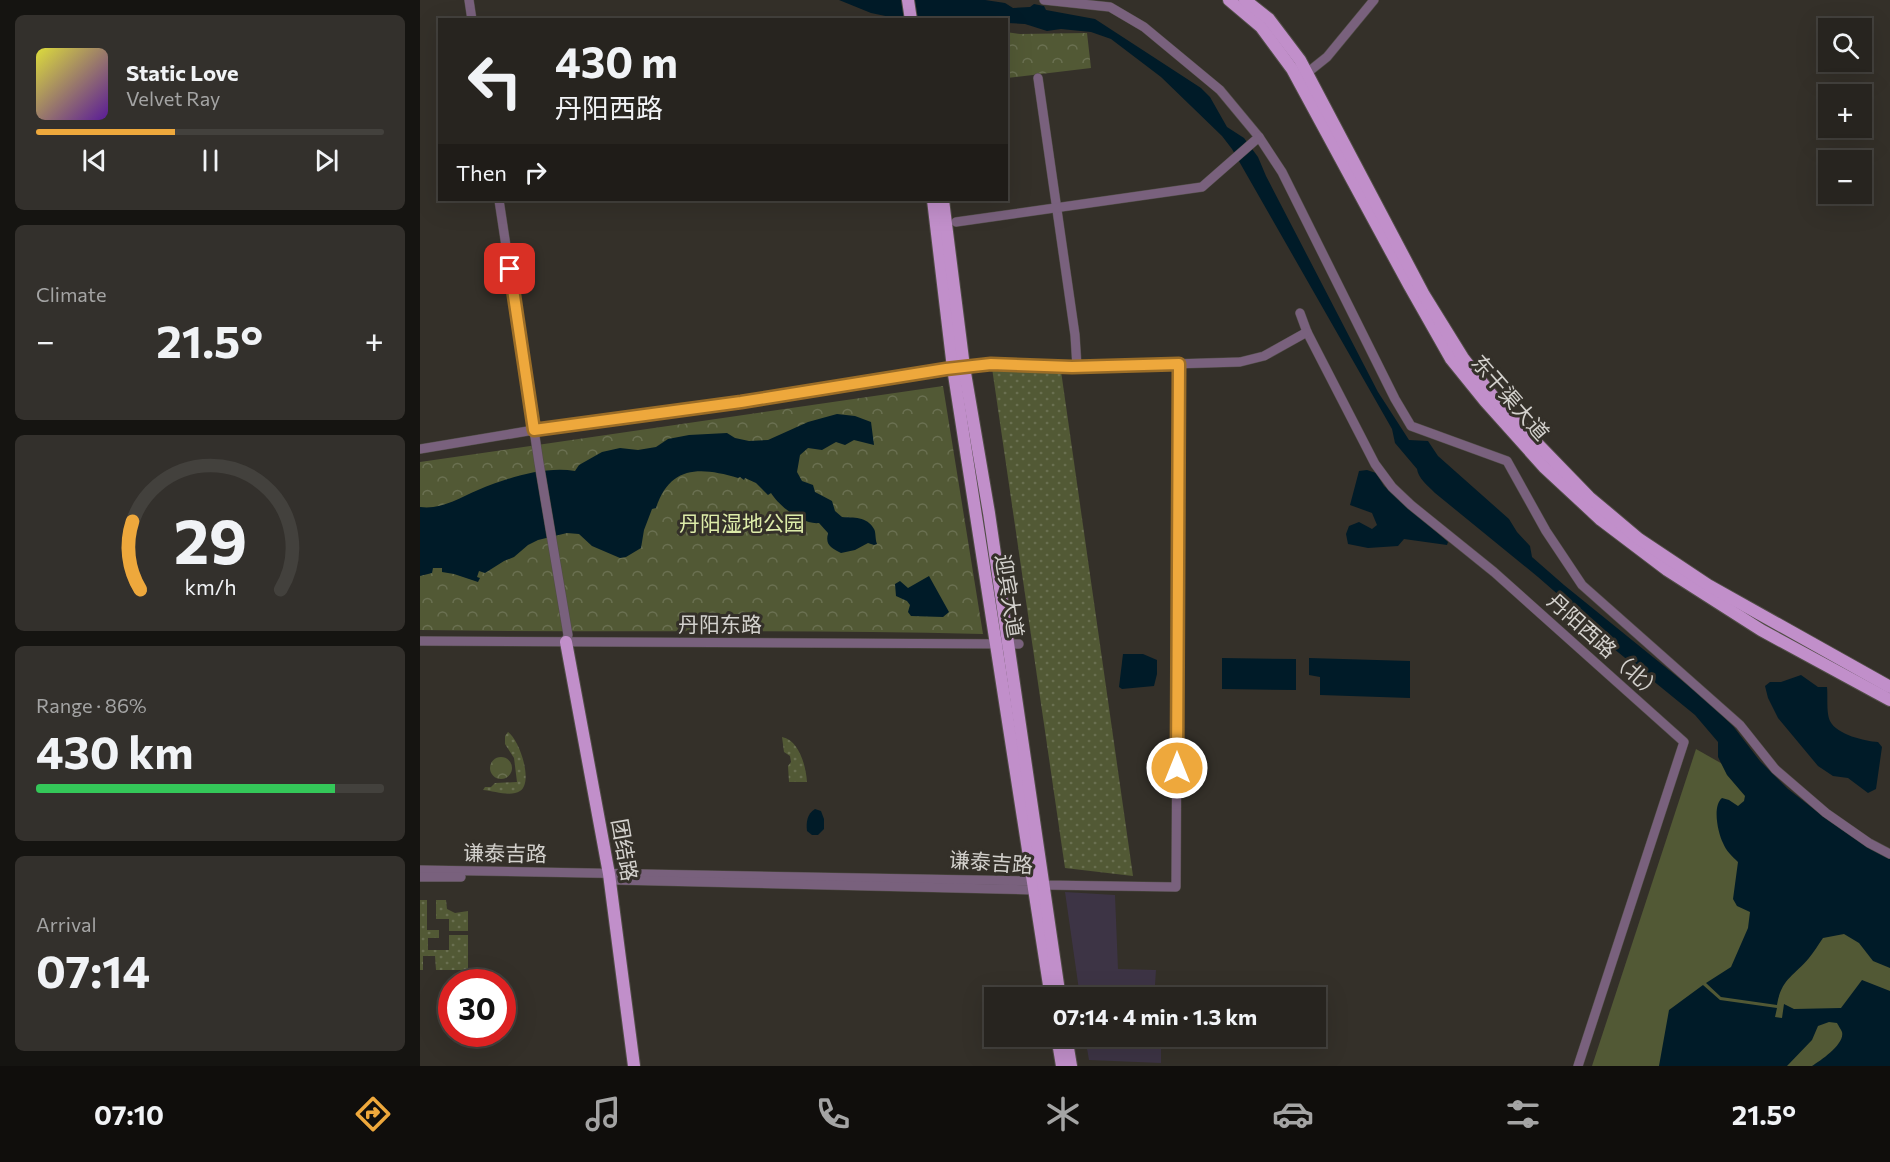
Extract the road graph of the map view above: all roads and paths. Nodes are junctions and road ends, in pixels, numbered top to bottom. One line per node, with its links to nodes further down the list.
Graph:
1 (470, 0): 8 (street)
2 (908, 0): 9 (main road)
3 (915, 0): 10 (main road)
4 (1044, 0): 13 (street)
5 (1229, 0): 30 (main road, 东干渠大道)
6 (1374, 0): 11 (street)
7 (1248, 1): 11 (main road, 东干渠大道)
8 (472, 18)
9 (910, 18)
10 (917, 18)
11 (1307, 73): 29 (main road, 东干渠大道)
12 (1038, 78): 17 (street)
13 (1258, 137): 17 (street); 31 (street)
14 (499, 201): 24 (street)
15 (933, 201): 23 (main road, 迎宾大道)
16 (944, 201): 23 (main road, 迎宾大道)
17 (1056, 208): 18 (street); 22 (street)
18 (956, 222)
19 (1300, 314): 20 (street, 丹阳西路（北）)
20 (1307, 332): 21 (street); 43 (street, 丹阳西路（北）)
21 (1179, 364): 22 (street); 35 (street, 谦泰吉路)
22 (1077, 367): 23 (street)
23 (959, 368): 24 (street); 28 (main road, 迎宾大道)
24 (534, 430): 25 (street); 26 (street)
25 (420, 448)
26 (569, 640): 27 (street, 丹阳东路); 28 (street, 丹阳东路); 34 (main road, 团结路)
27 (420, 641)
28 (1008, 644): 35 (main road, 迎宾大道)
29 (1890, 687)
30 (1890, 700)
31 (1890, 854)
32 (420, 870): 34 (street, 谦泰吉路)
33 (420, 877): 34 (street, 谦泰吉路)
34 (613, 877): 35 (street, 谦泰吉路); 40 (main road, 团结路)
35 (1038, 885): 36 (main road, 迎宾大道); 37 (main road, 迎宾大道)
36 (1051, 987)
37 (1058, 987)
38 (1059, 1047): 41 (main road)
39 (1068, 1047): 42 (main road)
40 (636, 1066)
41 (1062, 1066)
42 (1071, 1066)
43 (1578, 1066)

